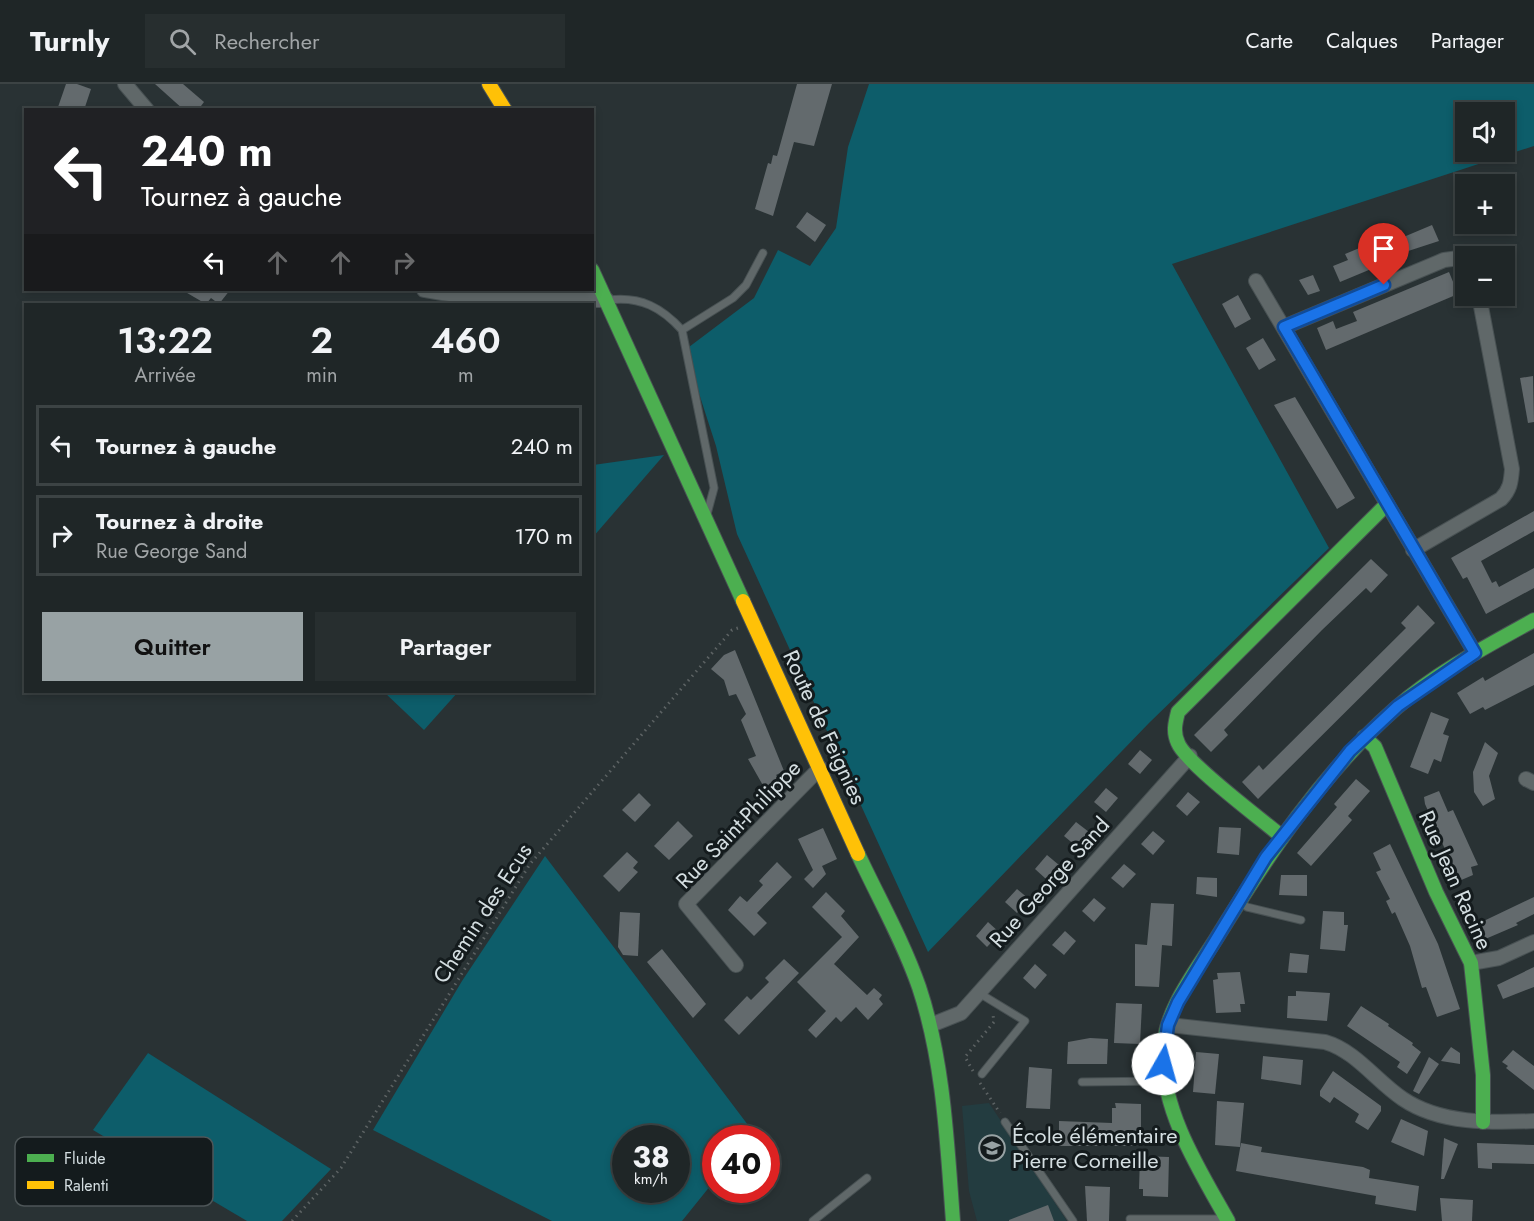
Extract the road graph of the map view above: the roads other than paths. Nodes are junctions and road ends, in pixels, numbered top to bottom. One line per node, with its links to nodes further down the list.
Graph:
1 (125, 84): 3 (street)
2 (489, 84): 4 (street)
3 (145, 108)
4 (505, 108)
5 (763, 254): 13 (lane)
6 (1455, 259): 12 (street)
7 (594, 274): 10 (street, Route de Feignies)
8 (1256, 281): 12 (street)
9 (429, 291): 10 (street)
10 (607, 300): 13 (lane); 15 (street, Route de Feignies)
11 (1481, 306): 16 (street)
12 (1284, 327): 14 (street)
13 (682, 330): 15 (lane)
14 (1387, 504): 16 (street); 20 (street)
15 (705, 519): 21 (street, Route de Feignies)
16 (1413, 550): 18 (street)
17 (1534, 620): 18 (street)
18 (1475, 653): 19 (street)
19 (1364, 737): 22 (street); 26 (street, Rue Jean Racine)
20 (1190, 756): 22 (street); 28 (street, Rue George Sand)
21 (820, 768): 27 (street, Rue Saint-Philippe); 29 (street, Route de Feignies)
22 (1281, 836): 23 (street)
23 (1240, 902): 24 (lane); 30 (street)
24 (1301, 920)
25 (1534, 942): 26 (street)
26 (1471, 963): 36 (street, Rue Jean Racine)
27 (736, 965)
28 (977, 995): 29 (street, Rue George Sand); 31 (lane)
29 (932, 1025): 41 (street, Route de Feignies)
30 (1168, 1025): 32 (street); 36 (street)
31 (982, 1074)
32 (1166, 1081): 33 (lane); 39 (street)
33 (1082, 1082)
34 (1534, 1121): 36 (street)
35 (1005, 1122): 42 (lane)
36 (1483, 1122)
37 (867, 1178): 40 (lane)
38 (1130, 1219): 39 (lane)
39 (1228, 1220)
40 (813, 1221)
41 (953, 1221)
42 (1072, 1221)

